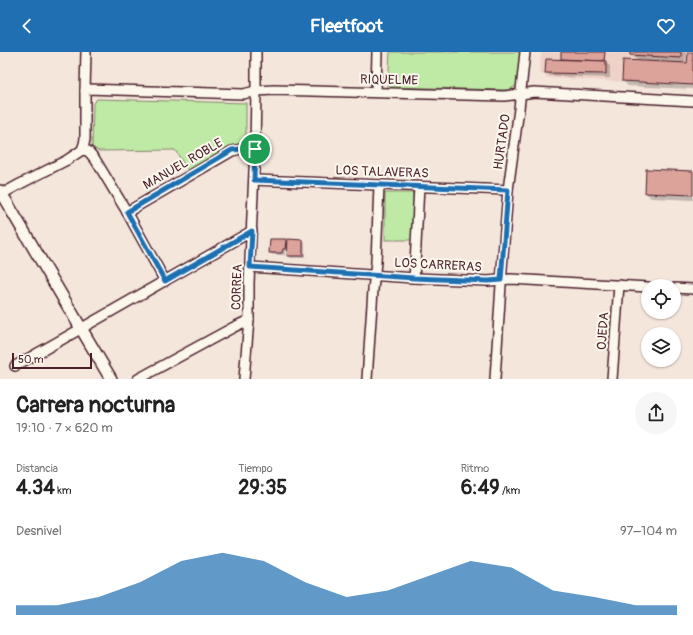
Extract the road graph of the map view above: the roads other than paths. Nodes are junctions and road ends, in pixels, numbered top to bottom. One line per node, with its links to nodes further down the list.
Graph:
1 (86, 52): 5 (street)
2 (256, 52): 6 (street, CORREA)
3 (377, 52): 7 (street)
4 (525, 52): 8 (street, HURTADO)
5 (85, 91): 6 (street, RIQUELME); 11 (street)
6 (256, 91): 7 (street, RIQUELME); 10 (street, CORREA)
7 (376, 92): 8 (street, RIQUELME)
8 (521, 94): 9 (street, RIQUELME); 15 (street, HURTADO)
9 (693, 101)
10 (255, 149): 12 (street, CORREA); 17 (street, MANUEL ROBLE)
11 (82, 150): 16 (street); 17 (street)
12 (254, 180): 13 (street, LOS TALAVERAS); 18 (street, CORREA)
13 (379, 185): 14 (street, LOS TALAVERAS); 20 (street)
14 (419, 186): 15 (street, LOS TALAVERAS); 21 (street)
15 (508, 190): 22 (street, HURTADO)
16 (1, 194): 29 (street)
17 (127, 212): 23 (street)
18 (252, 231): 19 (street, CORREA); 23 (street)
19 (250, 267): 20 (street, LOS CARRERAS); 28 (street, CORREA)
20 (374, 275): 21 (street, LOS CARRERAS); 34 (street)
21 (414, 278): 22 (street, LOS CARRERAS)
22 (501, 280): 24 (street, LOS CARRERAS); 35 (street, HURTADO)
23 (165, 281): 29 (street)
24 (619, 285): 25 (street, LOS CARRERAS); 36 (street, OJEDA)
25 (641, 287)
26 (681, 288): 27 (street)
27 (693, 289)
28 (249, 320): 32 (street); 33 (street, CORREA)
29 (81, 328): 30 (street); 31 (street)
30 (15, 366)
31 (111, 379)
32 (138, 379)
33 (244, 379)
34 (367, 379)
35 (495, 379)
36 (612, 379)

